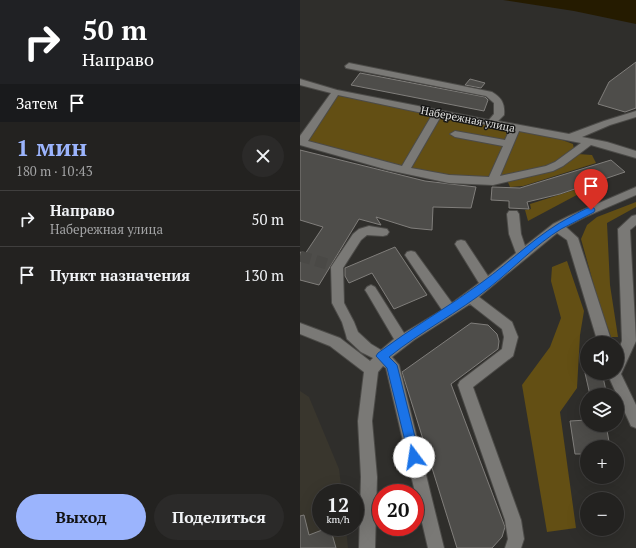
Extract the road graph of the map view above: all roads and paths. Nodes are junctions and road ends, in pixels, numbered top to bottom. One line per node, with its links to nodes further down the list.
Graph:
1 (349, 66): 6 (street)
2 (302, 85): 3 (street, Набережная улица)
3 (336, 92): 4 (street, Набережная улица); 13 (street)
4 (438, 113): 6 (street, Набережная улица); 13 (street)
5 (634, 118): 9 (street)
6 (491, 123): 7 (street, Набережная улица)
7 (515, 128): 9 (street, Набережная улица); 11 (street)
8 (455, 134): 11 (street)
9 (566, 137): 10 (street, Набережная улица)
10 (590, 141): 12 (street, Набережная улица); 14 (street)
11 (508, 144): 14 (street)
12 (636, 155)
13 (405, 170): 14 (street)
14 (493, 181)
15 (636, 191): 18 (street)
16 (513, 214): 22 (street)
17 (636, 220): 30 (street)
18 (557, 227): 22 (street); 28 (street)
19 (383, 232): 31 (street)
20 (461, 244): 23 (street)
21 (411, 255): 26 (street)
22 (522, 255): 23 (street)
23 (487, 285): 25 (street)
24 (371, 290): 29 (street)
25 (470, 297): 26 (street); 37 (street)
26 (450, 311): 29 (street)
27 (300, 328): 32 (street)
28 (602, 336)
29 (402, 340): 31 (street)
30 (624, 352)
31 (381, 356): 32 (street); 36 (street)
32 (371, 370): 35 (street)
33 (618, 380): 34 (street)
34 (636, 421)
35 (367, 548)
36 (436, 548)
37 (513, 548)

